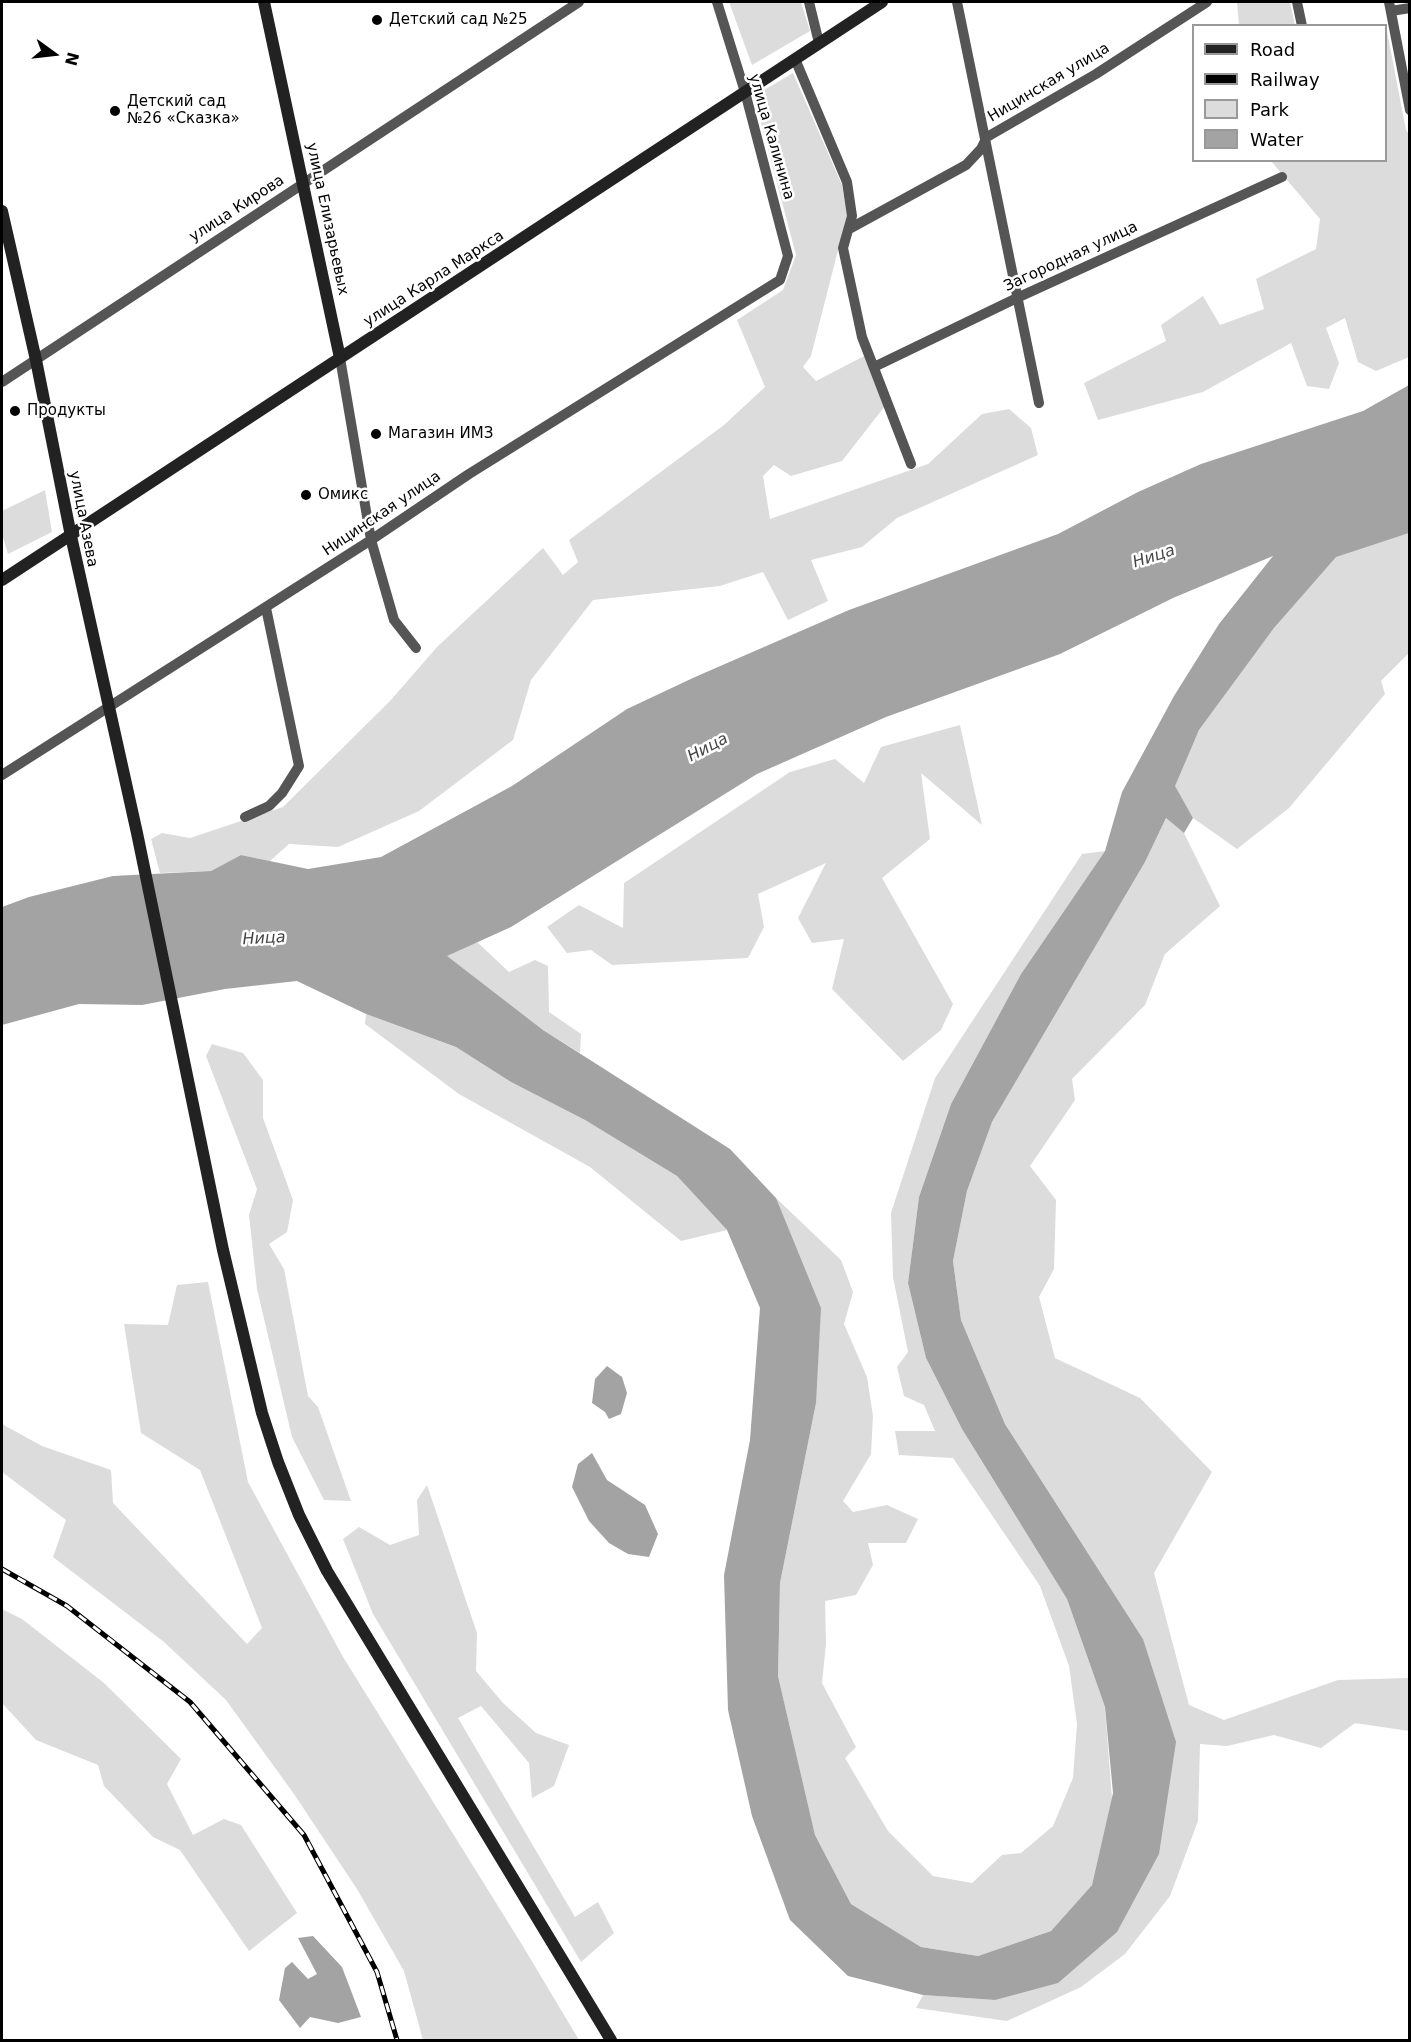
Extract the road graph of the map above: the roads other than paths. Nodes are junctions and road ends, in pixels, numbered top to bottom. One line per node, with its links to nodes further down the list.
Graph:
1 (264, 2): 18 (street, улица Елизарьевых)
2 (579, 2): 18 (street, улица Кирова)
3 (717, 2): 14 (street, улица Калинина)
4 (809, 2): 12 (street)
5 (882, 2): 12 (street, улица Карла Маркса)
6 (957, 2): 16 (street)
7 (1206, 2): 16 (street, Ницинская улица)
8 (1297, 2): 11 (street)
9 (1390, 6): 10 (street); 15 (street)
10 (1410, 8)
11 (1302, 24)
12 (819, 43): 13 (street, улица Карла Маркса)
13 (795, 59): 14 (street, улица Карла Маркса); 20 (street)
14 (745, 92): 21 (street, улица Калинина); 23 (street, улица Карла Маркса)
15 (1410, 110)
16 (987, 138): 20 (street, Ницинская улица); 22 (street)
17 (1282, 177): 22 (street, Загородная улица)
18 (304, 183): 23 (street, улица Елизарьевых); 24 (street, улица Кирова)
19 (2, 211): 24 (street, улица Азева)
20 (849, 229): 25 (street)
21 (780, 280): 30 (street, Ницинская улица)
22 (1019, 297): 25 (street, Загородная улица); 27 (street)
23 (340, 358): 29 (street, улица Карла Маркса); 30 (street, улица Елизарьевых)
24 (36, 360): 26 (street, улица Кирова); 29 (street, улица Азева)
25 (874, 367): 28 (street)
26 (2, 382)
27 (1039, 403)
28 (911, 464)
29 (71, 536): 31 (street, улица Карла Маркса); 34 (street, улица Азева)
30 (371, 540): 32 (street, Ницинская улица); 33 (street, улица Елизарьевых)
31 (2, 580)
32 (266, 608): 34 (street, Ницинская улица); 36 (street)
33 (416, 648)
34 (108, 708): 35 (street, Ницинская улица); 37 (street, улица Азева)
35 (2, 775)
36 (245, 817)
37 (611, 2040)

